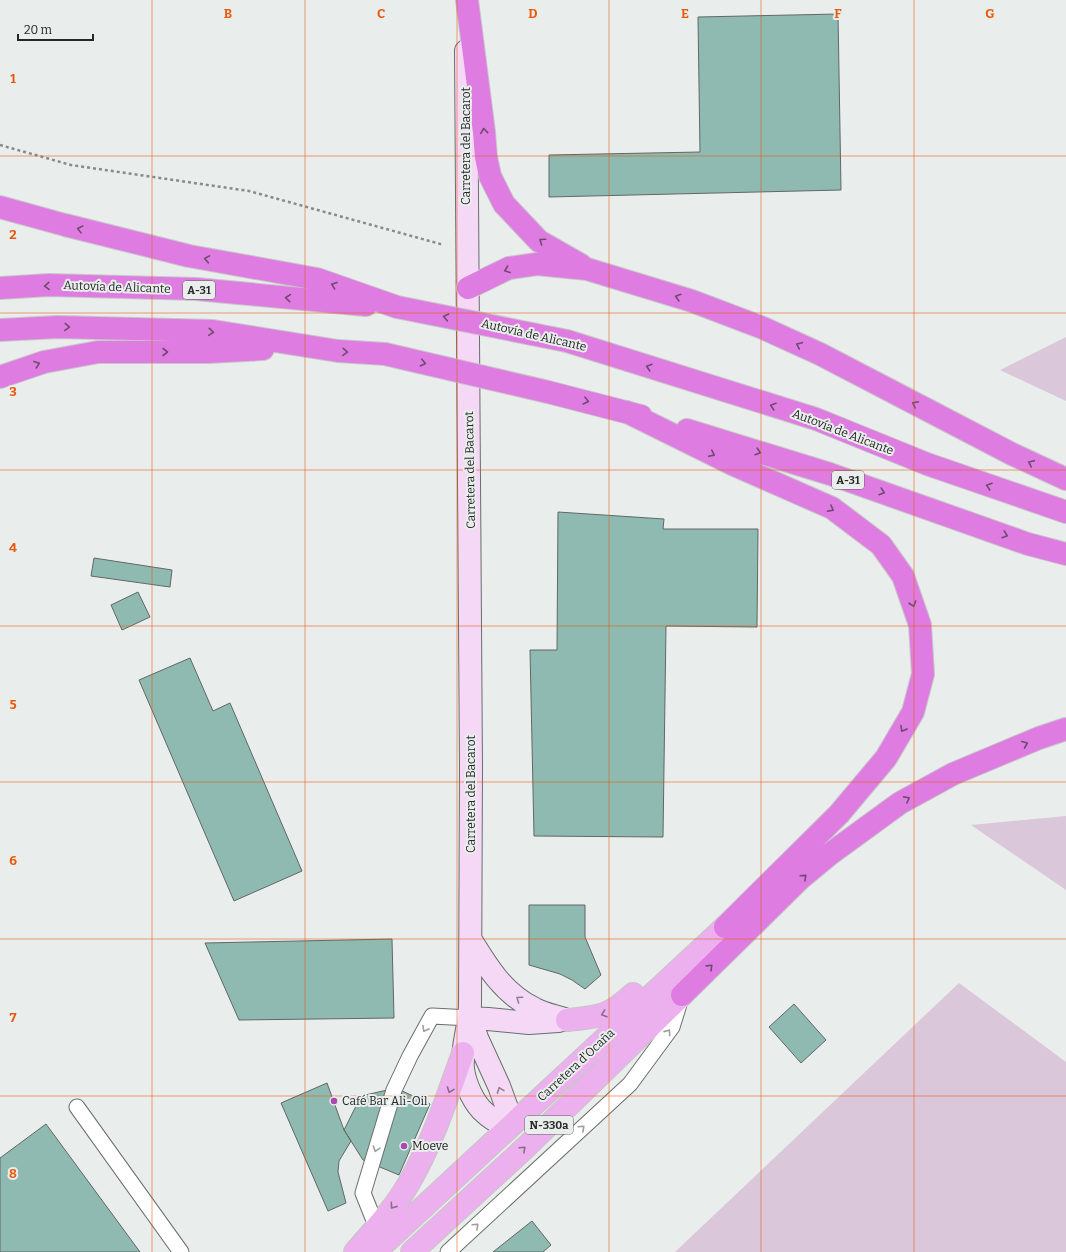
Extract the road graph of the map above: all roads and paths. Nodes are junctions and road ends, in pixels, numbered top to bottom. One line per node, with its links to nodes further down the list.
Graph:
1 (467, 0): 4 (street, Carretera del Bacarot); 5 (highway, one-way to 1)
2 (0, 145): 4 (path)
3 (0, 207): 8 (highway, one-way to 3)
4 (466, 252): 7 (street, Carretera del Bacarot)
5 (587, 269): 7 (highway, one-way to 7); 13 (highway, one-way to 5)
6 (0, 288): 8 (highway, Autovía de Alicante / A-31, one-way to 6)
7 (468, 288): 18 (street, Carretera del Bacarot)
8 (397, 307): 14 (highway, Autovía de Alicante / A-31, one-way to 8, bridge)
9 (0, 330): 10 (highway, A-31, one-way to 10)
10 (307, 347): 11 (highway, one-way to 10); 12 (highway, A-31, one-way to 12, bridge)
11 (0, 377)
12 (627, 412): 15 (highway, A-31, one-way to 15); 17 (highway, one-way to 17)
13 (1066, 479)
14 (1066, 512)
15 (1066, 554)
16 (1066, 729): 19 (highway, one-way to 16)
17 (725, 927): 22 (main road, one-way to 22); 25 (main road, Carretera d'Ocaña / N-330a)
18 (471, 940): 21 (street, Carretera del Bacarot); 22 (street, one-way to 18)
19 (682, 995): 20 (main road, Carretera d'Ocaña / N-330a); 32 (lane, one-way to 19)
20 (662, 1016): 25 (main road); 31 (main road, Carretera d'Ocaña / N-330a, one-way to 20)
21 (470, 1018): 22 (street); 23 (street, Carretera del Bacarot); 25 (street, Carretera del Bacarot, one-way to 21); 26 (lane, one-way to 26)
22 (567, 1020)
23 (463, 1053): 25 (street, Carretera del Bacarot); 26 (main road, one-way to 26)
24 (77, 1107): 27 (lane)
25 (508, 1128): 29 (main road, Carretera d'Ocaña / N-330a); 30 (main road)
26 (377, 1228): 28 (main road)
27 (181, 1252)
28 (355, 1252)
29 (375, 1252)
30 (392, 1252)
31 (412, 1252)
32 (448, 1252)

